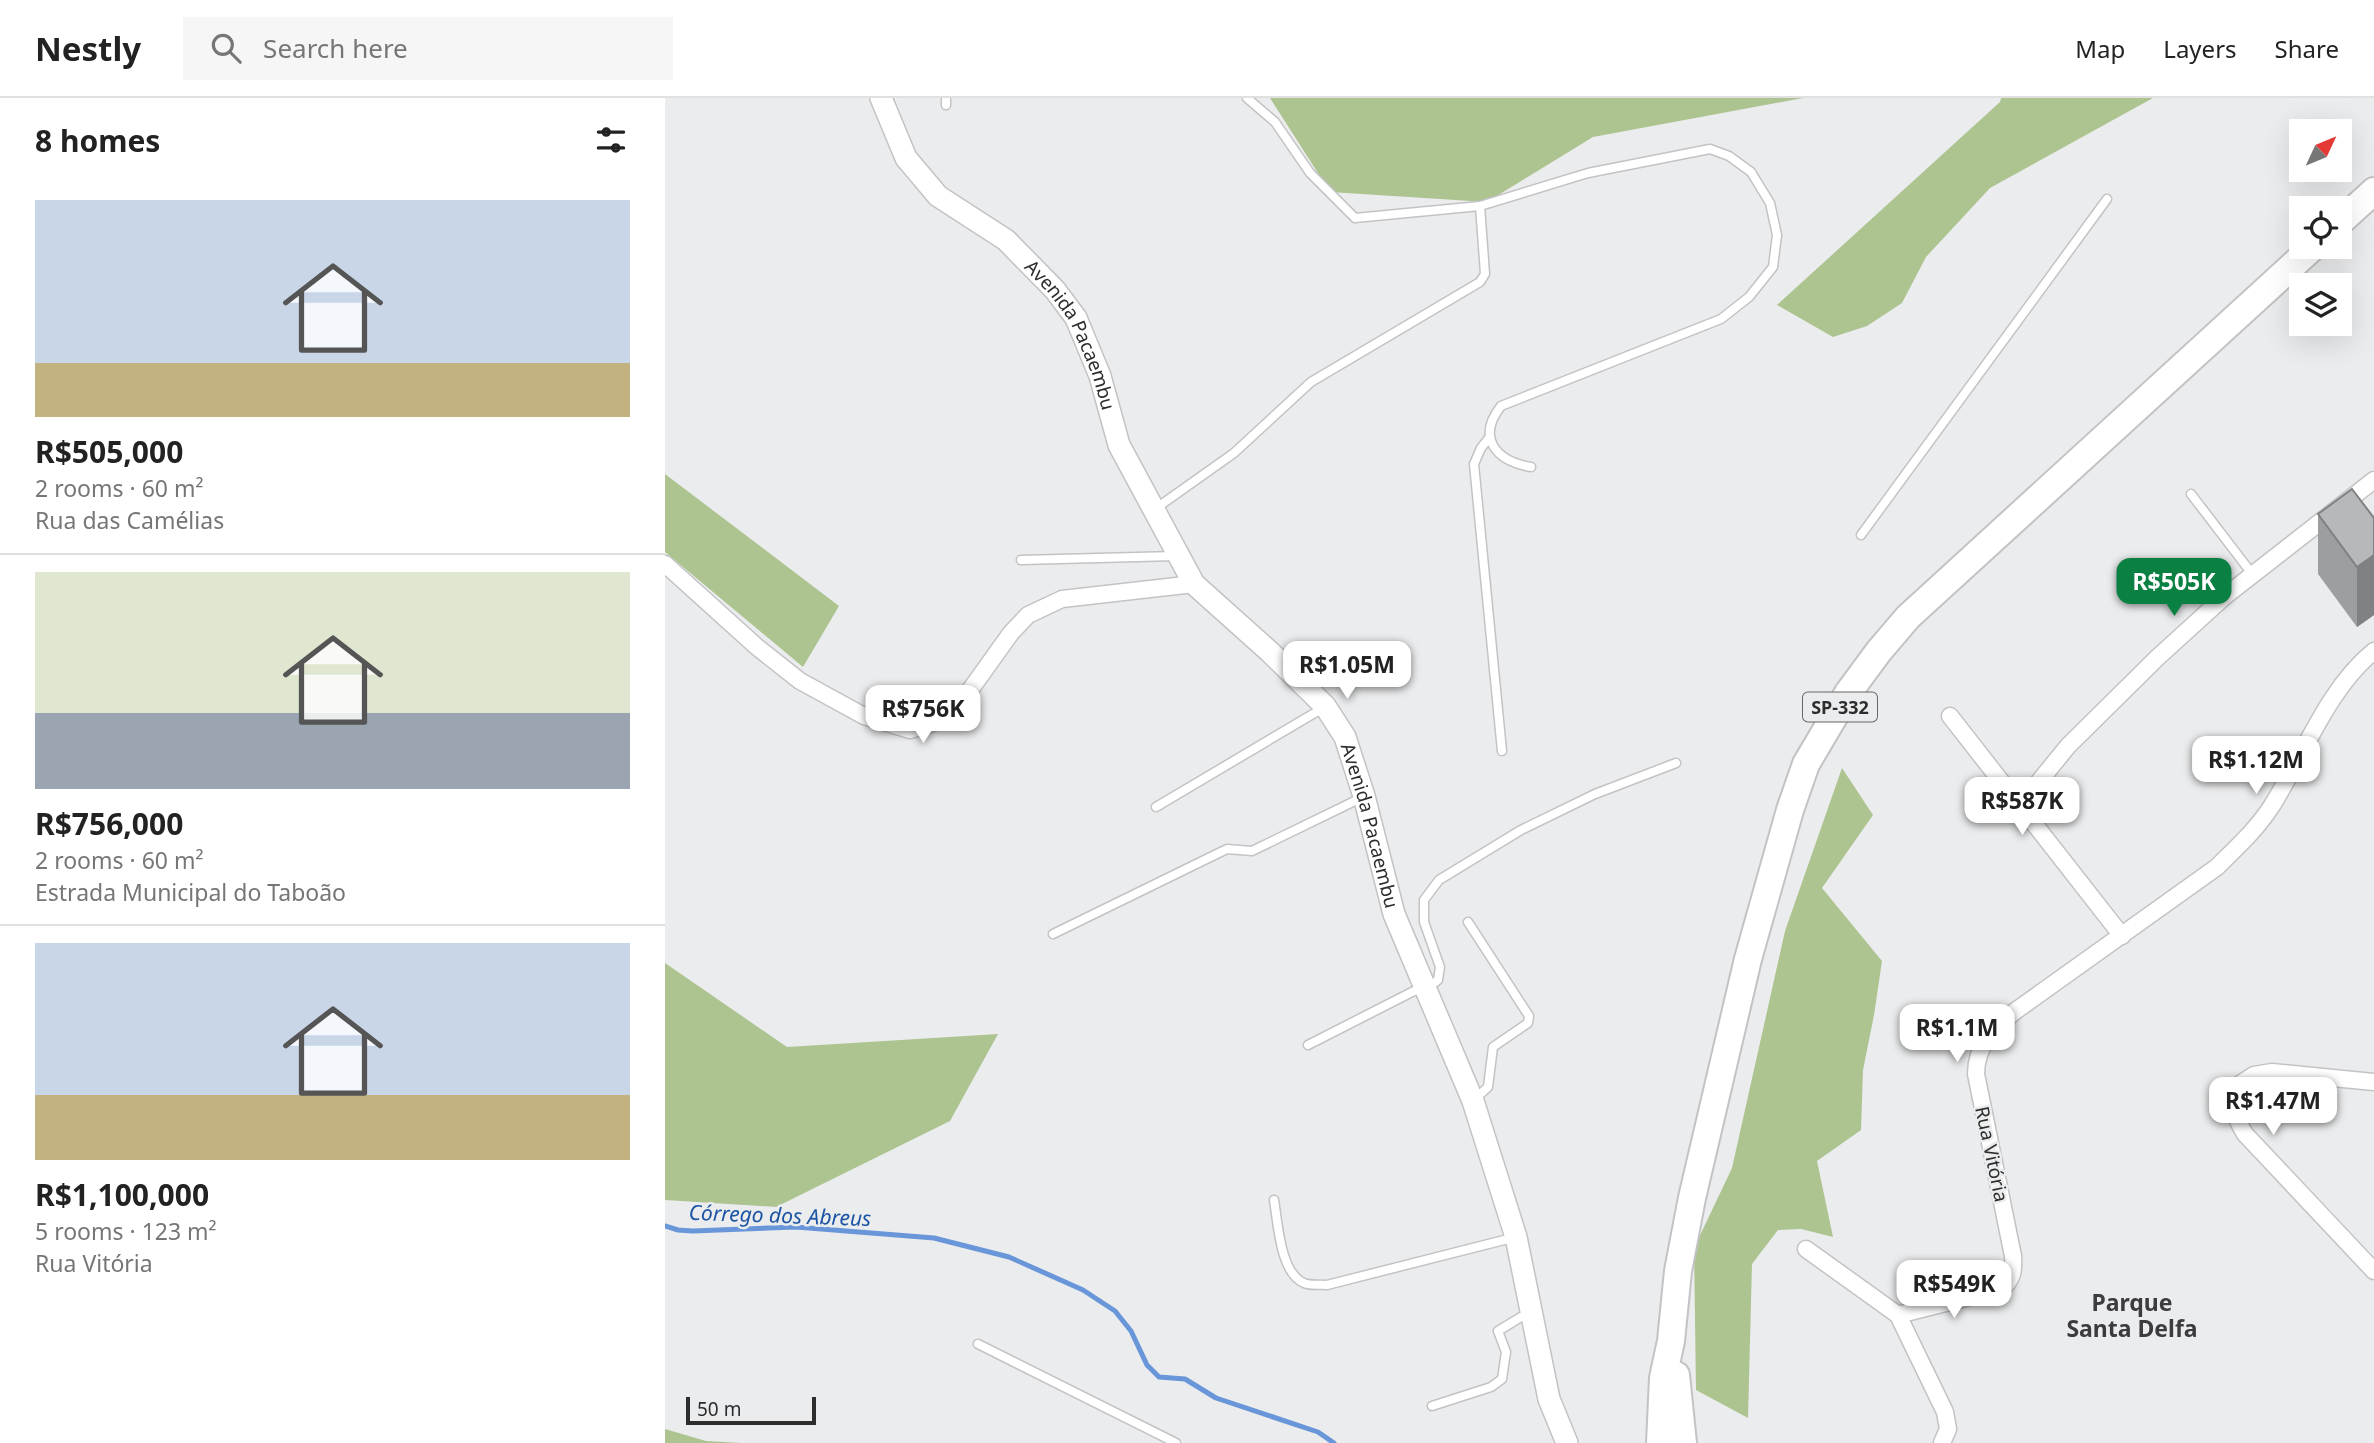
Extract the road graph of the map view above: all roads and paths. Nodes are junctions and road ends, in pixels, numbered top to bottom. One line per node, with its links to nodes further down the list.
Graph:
1 (881, 98): 12 (street, Avenida Pacaembu)
2 (1247, 98): 5 (lane)
3 (2374, 191): 6 (main road)
4 (2107, 199): 13 (lane)
5 (1479, 206): 8 (lane); 12 (lane)
6 (2352, 211)
7 (2299, 259): 40 (main road, SP-332)
8 (1489, 438): 9 (lane); 22 (lane)
9 (1531, 467)
10 (2374, 480): 17 (street)
11 (2191, 495): 17 (lane)
12 (1153, 510): 14 (street, Avenida Pacaembu)
13 (1861, 536)
14 (1178, 556): 15 (lane); 18 (street, Avenida Pacaembu)
15 (1021, 560)
16 (665, 564): 18 (street)
17 (2253, 575): 25 (street)
18 (1194, 584): 20 (street, Avenida Pacaembu)
19 (2374, 651): 29 (street)
20 (1325, 706): 24 (street, Avenida Pacaembu); 26 (lane)
21 (1950, 716): 25 (street)
22 (1502, 751)
23 (1676, 763): 30 (lane)
24 (1364, 796): 28 (lane); 30 (street, Avenida Pacaembu)
25 (2020, 805): 29 (street)
26 (1156, 807)
27 (1468, 922): 33 (lane)
28 (1053, 934)
29 (2122, 936): 39 (street, Rua Vitória)
30 (1426, 989): 31 (lane); 33 (street, Avenida Pacaembu)
31 (1308, 1045)
32 (2374, 1082): 37 (street)
33 (1473, 1101): 35 (street, Avenida Pacaembu)
34 (1274, 1200): 35 (lane)
35 (1516, 1237): 38 (street, Avenida Pacaembu)
36 (1806, 1249): 39 (street)
37 (2374, 1271)
38 (1532, 1314): 42 (lane); 44 (street, Avenida Pacaembu)
39 (1898, 1315): 47 (street)
40 (1671, 1341): 45 (main road, SP-332); 46 (main road, SP-332)
41 (978, 1343): 43 (lane)
42 (1432, 1406)
43 (1176, 1443)
44 (1567, 1443)
45 (1660, 1443)
46 (1683, 1443)
47 (1942, 1443)

